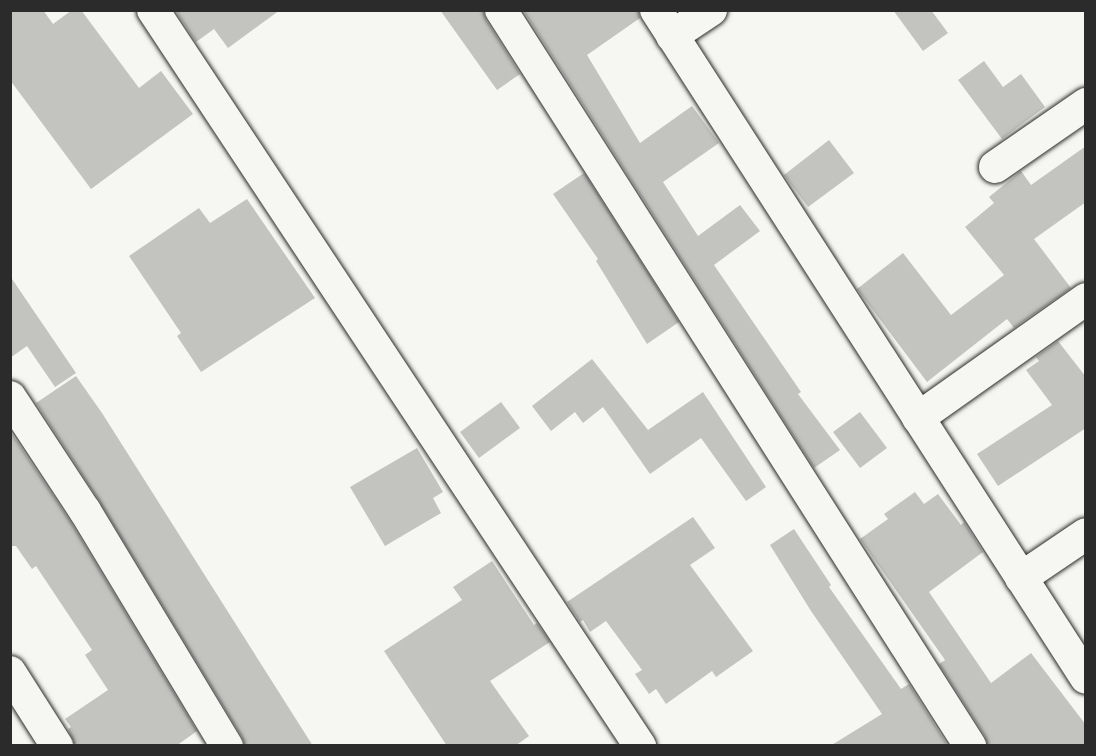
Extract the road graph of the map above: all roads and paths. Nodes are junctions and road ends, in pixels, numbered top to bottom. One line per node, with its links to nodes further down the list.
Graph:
1 (153, 10): 17 (street)
2 (501, 10): 18 (street)
3 (711, 10): 4 (street)
4 (664, 23): 9 (street)
5 (1086, 104): 6 (street)
6 (995, 167)
7 (1086, 299): 9 (street)
8 (10, 397): 16 (street)
9 (918, 418): 11 (street)
10 (1086, 534): 11 (street)
11 (1021, 579): 13 (street)
12 (10, 672): 14 (street)
13 (1086, 678)
14 (19, 706): 15 (street)
15 (57, 746)
16 (227, 746)
17 (640, 746)
18 (970, 746)

